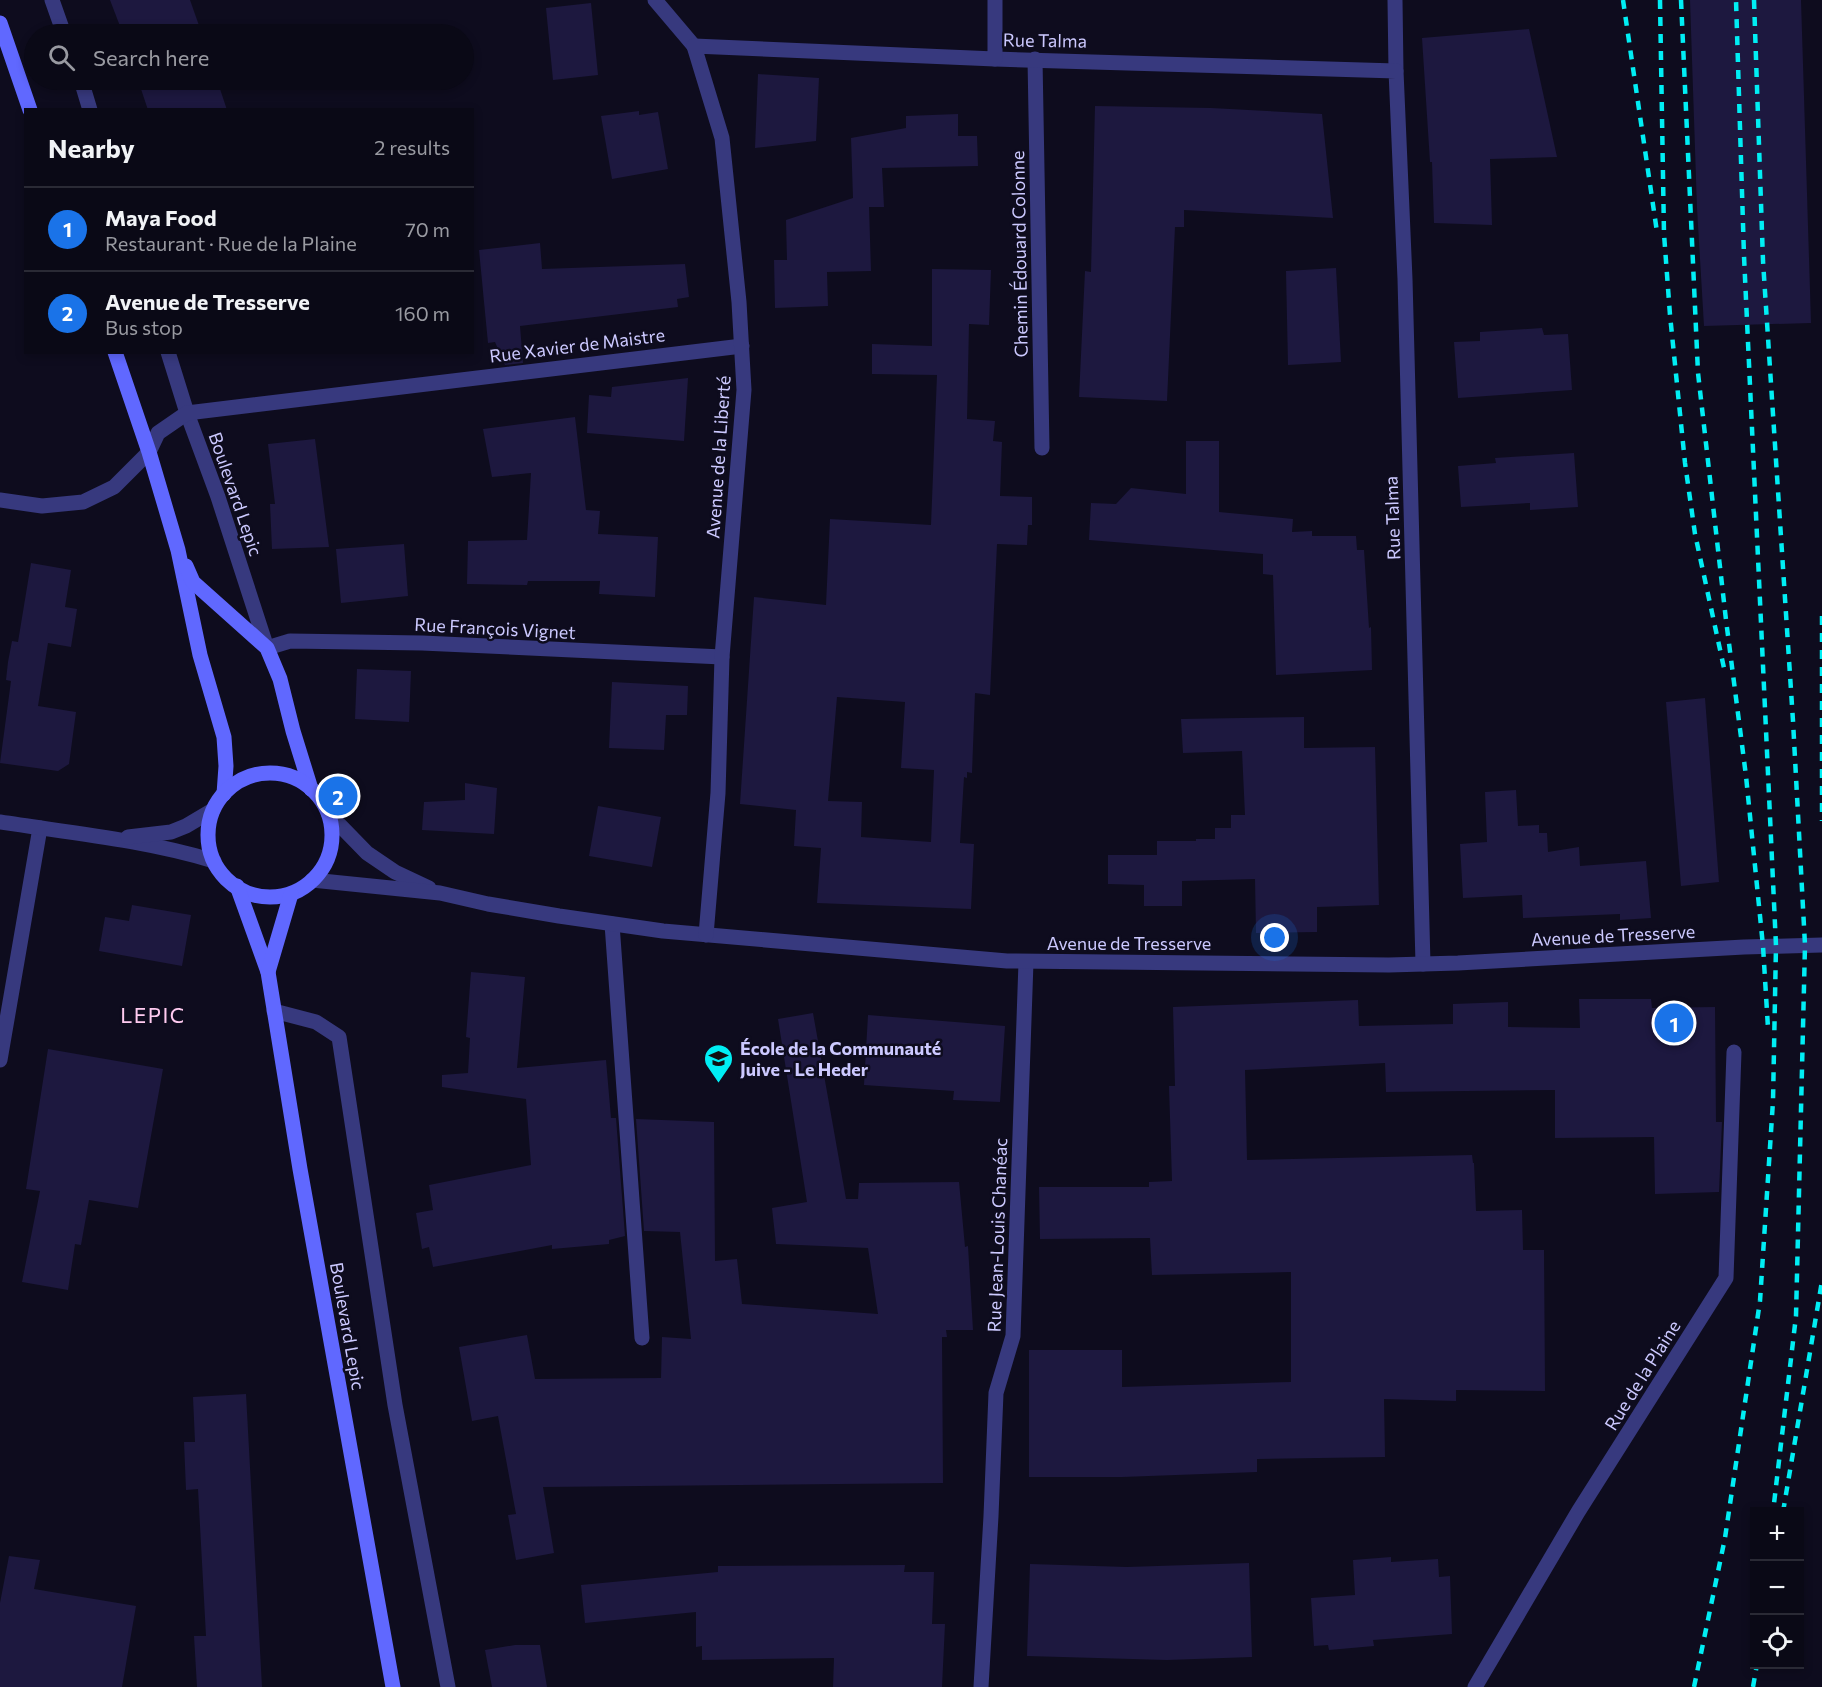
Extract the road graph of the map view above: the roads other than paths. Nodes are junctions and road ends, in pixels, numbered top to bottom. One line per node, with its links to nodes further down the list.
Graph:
1 (52, 0): 6 (street)
2 (656, 0): 7 (street, Avenue de la Liberté)
3 (995, 0): 8 (street)
4 (1395, 0): 10 (street, Rue Talma)
5 (0, 23): 12 (main road)
6 (60, 24)
7 (694, 46): 8 (street, Rue Talma); 14 (street, Avenue de la Liberté)
8 (995, 59): 9 (street, Rue Talma)
9 (1035, 59): 10 (street, Rue Talma); 18 (street, Chemin Édouard Colonne)
10 (1396, 71): 40 (street, Rue Talma)
11 (84, 90): 13 (street)
12 (29, 108)
13 (89, 108)
14 (742, 346): 17 (street, Rue Xavier de Maistre); 23 (street, Avenue de la Liberté)
15 (116, 354): 19 (main road, Boulevard Lepic)
16 (169, 354): 17 (street, Boulevard Lepic)
17 (187, 412): 19 (street, Rue Xavier de Maistre); 22 (street, Boulevard Lepic)
18 (1042, 448)
19 (149, 452): 20 (street, Rue Xavier de Maistre); 21 (main road, Boulevard Lepic)
20 (0, 500)
21 (178, 550): 22 (main road, Boulevard Lepic); 25 (main road, Boulevard Lepic)
22 (267, 648): 23 (street, Rue François Vignet); 24 (main road, Boulevard Lepic)
23 (722, 657): 37 (street, Avenue de la Liberté)
24 (311, 789): 25 (main road); 27 (main road)
25 (224, 794): 26 (main road)
26 (213, 810): 30 (street); 31 (main road)
27 (328, 813): 32 (main road); 34 (street, Avenue de Tresserve)
28 (0, 822): 29 (street)
29 (40, 828): 30 (street); 44 (street)
30 (119, 838): 31 (street)
31 (214, 861): 33 (main road)
32 (312, 880): 34 (street, Avenue de Tresserve); 35 (main road)
33 (237, 886): 35 (main road); 41 (main road, Boulevard Lepic)
34 (440, 893): 36 (street, Avenue de Tresserve)
35 (291, 894): 41 (main road, Boulevard Lepic)
36 (612, 924): 37 (street, Avenue de Tresserve); 45 (street)
37 (706, 935): 39 (street, Avenue de Tresserve)
38 (1822, 945): 40 (street, Avenue de Tresserve)
39 (1026, 962): 40 (street, Avenue de Tresserve); 48 (street, Rue Jean-Louis Chanéac)
40 (1423, 964)
41 (268, 972): 42 (main road, Boulevard Lepic)
42 (274, 1011): 46 (main road, Boulevard Lepic); 47 (street, Boulevard Lepic)
43 (1734, 1052): 49 (street, Rue de la Plaine)
44 (0, 1060)
45 (642, 1338)
46 (393, 1687)
47 (448, 1687)
48 (981, 1687)
49 (1475, 1687)

